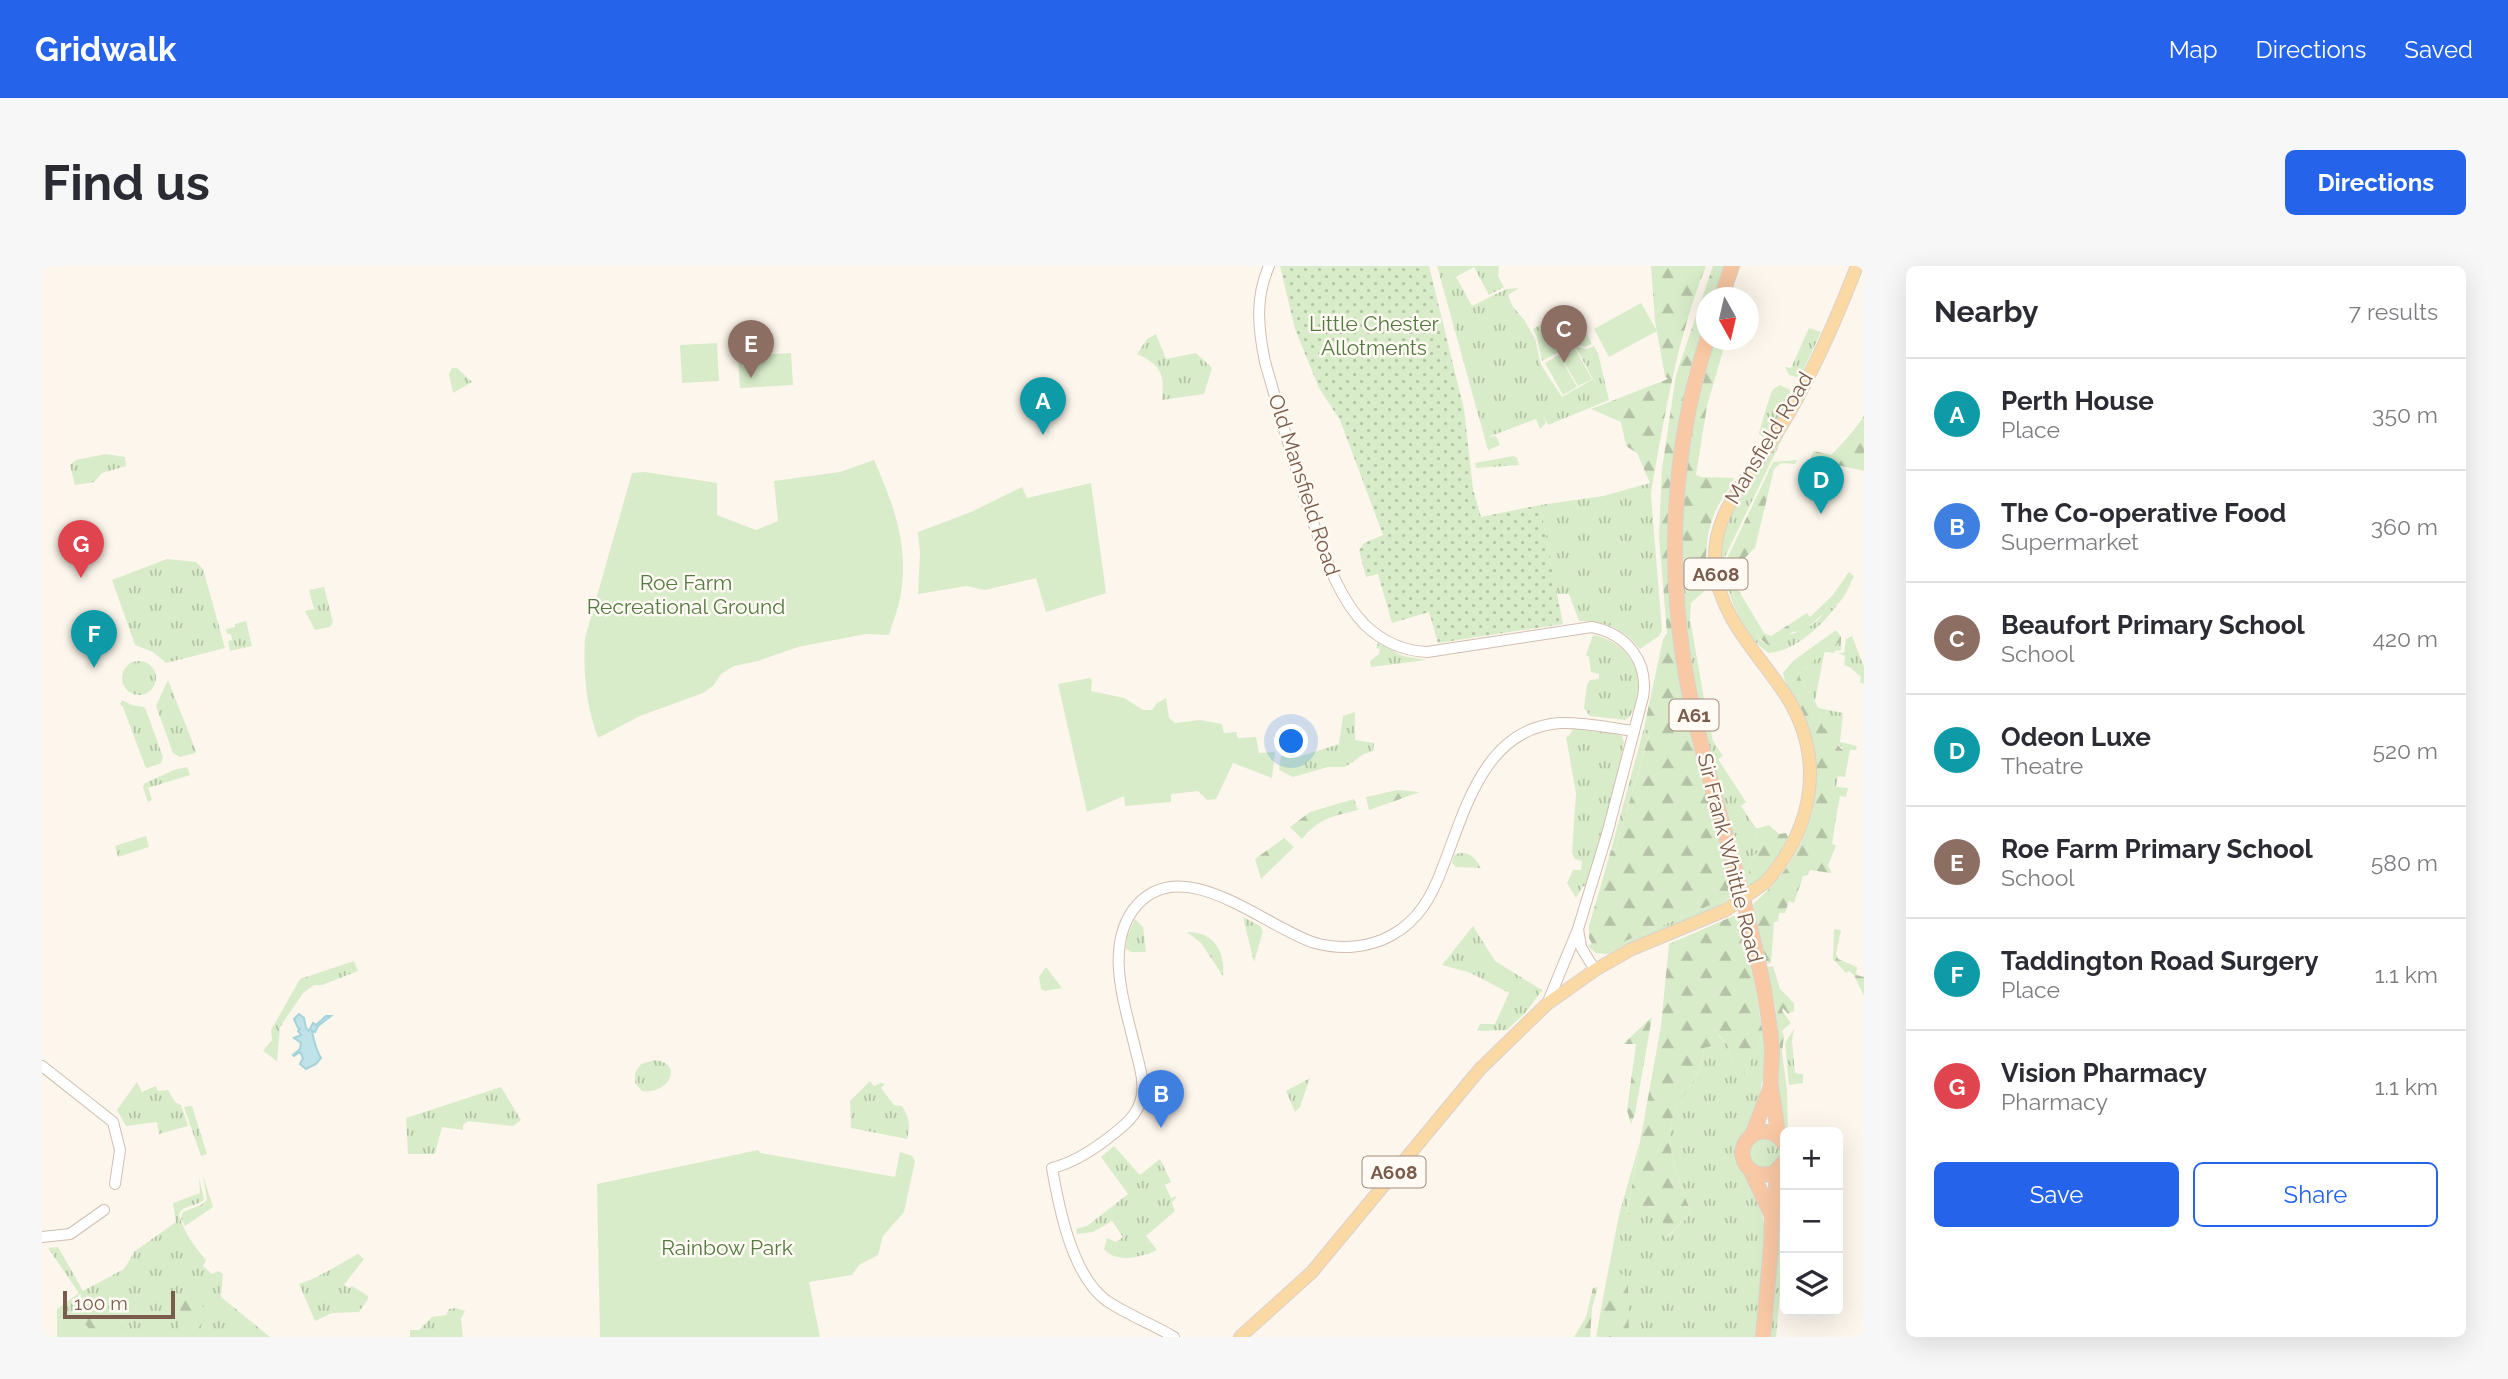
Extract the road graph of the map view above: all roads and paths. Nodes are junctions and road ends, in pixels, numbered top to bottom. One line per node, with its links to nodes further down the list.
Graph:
1 (1269, 266): 6 (street, Old Mansfield Road)
2 (1732, 266): 4 (highway)
3 (1857, 266): 8 (main road, Mansfield Road / A608, bridge)
4 (1725, 287)
5 (1704, 350): 11 (highway, Sir Frank Whittle Road / A61)
6 (1634, 731): 7 (street, Old Mansfield Road); 22 (street)
7 (1578, 929): 8 (street); 9 (street, Old Mansfield Road)
8 (1595, 970): 9 (main road, Mansfield Road / A608)
9 (1547, 1004): 23 (main road, Mansfield Road / A608)
10 (42, 1066): 18 (street)
11 (1771, 1086): 12 (highway, Sir Frank Whittle Road / A61); 13 (highway, Sir Frank Whittle Road / A61)
12 (1753, 1133): 14 (highway); 16 (highway, Sir Frank Whittle Road)
13 (1780, 1135)
14 (1780, 1139)
15 (1780, 1167): 16 (highway)
16 (1751, 1171): 20 (highway)
17 (1780, 1176): 20 (highway)
18 (115, 1184)
19 (104, 1210): 21 (street)
20 (1772, 1216): 24 (highway)
21 (42, 1237)
22 (1174, 1337)
23 (1240, 1337)
24 (1763, 1337)

